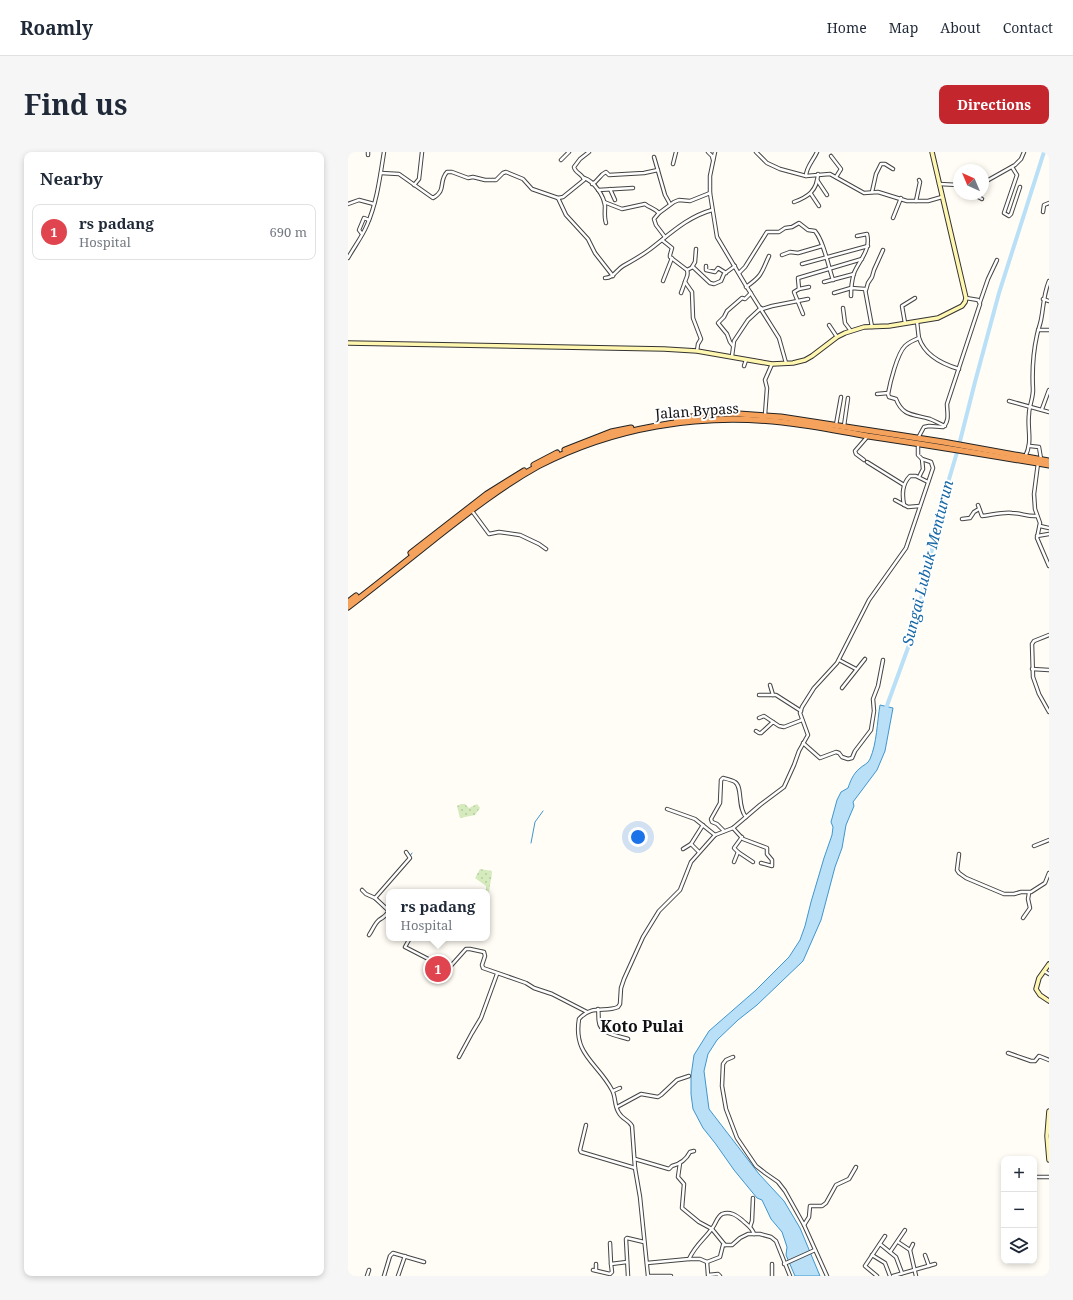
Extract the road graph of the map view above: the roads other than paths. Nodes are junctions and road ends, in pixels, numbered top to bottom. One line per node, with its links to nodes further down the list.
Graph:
1 (384, 152): 20 (street)
2 (422, 152): 30 (street)
3 (569, 152): 14 (street)
4 (589, 152): 24 (street)
5 (676, 152): 16 (street)
6 (708, 152): 15 (street)
7 (715, 152): 15 (street)
8 (756, 152): 22 (street)
9 (817, 152): 22 (street)
10 (932, 152): 29 (street)
11 (1024, 152): 17 (street)
12 (831, 156): 23 (street)
13 (654, 157): 19 (street)
14 (562, 160)
15 (713, 160): 37 (street)
16 (672, 164)
17 (1012, 167): 27 (street); 32 (street)
18 (893, 169): 36 (street)
19 (658, 170): 28 (street); 50 (street)
20 (380, 173): 30 (street); 49 (street)
21 (818, 174): 22 (street); 23 (street); 25 (street)
22 (806, 176)
23 (836, 177): 36 (street)
24 (584, 178): 28 (street); 41 (street)
25 (817, 180): 38 (street); 39 (street)
26 (919, 180): 44 (street)
27 (989, 180)
28 (592, 184): 35 (street)
29 (939, 184): 31 (street); 40 (street)
30 (414, 185): 41 (street)
31 (953, 185)
32 (1020, 187)
33 (632, 188): 34 (street)
34 (610, 189): 35 (street); 43 (street)
35 (598, 190): 45 (street)
36 (872, 192): 42 (street)
37 (710, 193): 50 (street); 52 (street)
38 (810, 194): 46 (street); 51 (street)
39 (827, 195)
40 (942, 197): 44 (street); 99 (street)
41 (558, 198): 82 (street)
42 (901, 198): 44 (street); 55 (street)
43 (615, 200)
44 (916, 201)
45 (604, 202): 54 (street); 57 (street)
46 (794, 202)
47 (1049, 203): 53 (street)
48 (348, 204): 49 (street)
49 (374, 204): 56 (street)
50 (670, 204): 54 (street)
51 (819, 206)
52 (712, 210): 60 (street); 75 (street)
53 (1043, 212)
54 (659, 213): 60 (street)
55 (893, 218)
56 (369, 220): 58 (street); 58 (street)
57 (606, 223)
58 (362, 234): 68 (street)
59 (857, 236): 63 (street)
60 (665, 237): 61 (street)
61 (662, 240): 69 (street); 82 (street)
62 (822, 246): 66 (street); 70 (street); 80 (street)
63 (868, 246): 70 (street); 71 (street)
64 (696, 249): 76 (street)
65 (883, 250): 93 (street)
66 (782, 254)
67 (770, 256): 89 (street)
68 (348, 258)
69 (672, 258): 78 (street); 85 (street)
70 (826, 258): 73 (street); 77 (street)
71 (862, 259): 77 (street); 81 (street)
72 (997, 260): 104 (street)
73 (802, 264)
74 (706, 266): 79 (street)
75 (735, 266): 79 (street); 80 (street)
76 (692, 267): 78 (street); 79 (street)
77 (829, 268): 84 (street); 92 (street)
78 (687, 270): 87 (street)
79 (726, 273)
80 (739, 273): 89 (street)
81 (854, 274): 84 (street); 91 (street)
82 (613, 276): 83 (street)
83 (605, 278)
84 (833, 280): 88 (street)
85 (663, 281)
86 (1049, 281): 101 (street)
87 (685, 282): 94 (street); 119 (street)
88 (824, 282)
89 (746, 287): 95 (street)
90 (809, 288): 92 (street)
91 (851, 288): 93 (street); 96 (street); 97 (street)
92 (799, 289): 102 (street)
93 (866, 290): 111 (street)
94 (681, 293)
95 (751, 293): 105 (street); 118 (street)
96 (834, 293)
97 (851, 296)
98 (915, 298): 109 (street)
99 (966, 298): 104 (street); 108 (street)
100 (808, 299): 102 (street)
101 (1043, 299): 103 (street); 112 (street)
102 (797, 301): 105 (street); 107 (street)
103 (1049, 301)
104 (980, 302): 125 (street)
105 (761, 308): 118 (street); 122 (street)
106 (843, 308): 114 (street)
107 (803, 314)
108 (917, 322): 109 (street); 116 (street)
109 (906, 324): 111 (street)
110 (829, 325): 115 (street)
111 (872, 327): 114 (street)
112 (1038, 330): 113 (street); 132 (street)
113 (1049, 330)
114 (850, 331): 115 (street)
115 (837, 337): 122 (street)
116 (919, 338): 125 (street); 127 (street)
117 (348, 343): 119 (street)
118 (733, 346): 120 (street)
119 (698, 351): 120 (street)
120 (732, 356): 121 (street)
121 (746, 359): 123 (street); 124 (street)
122 (786, 363): 123 (street)
123 (772, 364): 135 (street)
124 (744, 366)
125 (959, 369): 139 (street)
126 (1049, 390): 133 (street)
127 (888, 393): 128 (street); 139 (street)
128 (877, 394)
129 (841, 397): 137 (street)
130 (848, 398): 138 (street)
131 (1009, 401): 132 (street)
132 (1031, 406): 133 (street); 142 (street)
133 (1042, 409): 134 (street)
134 (1049, 412)
135 (765, 416): 136 (highway, Jalan Bypass); 163 (highway, Jalan Bypass)
136 (801, 422): 137 (highway, Jalan Bypass); 140 (highway, Jalan Bypass); 159 (highway, Jalan Bypass)
137 (836, 426): 138 (highway, Jalan Bypass)
138 (844, 426): 141 (highway, Jalan Bypass)
139 (945, 426): 141 (street)
140 (868, 436): 141 (highway, Jalan Bypass); 146 (street)
141 (918, 441): 143 (highway, Jalan Bypass); 145 (street)
142 (1030, 446): 144 (street); 147 (street)
143 (982, 451): 144 (highway, Jalan Bypass); 147 (highway, Jalan Bypass)
144 (1025, 457): 147 (highway, Jalan Bypass)
145 (922, 458): 151 (street); 152 (street)
146 (864, 460)
147 (1040, 461): 148 (highway, Jalan Bypass); 150 (highway, Jalan Bypass); 160 (street)
148 (1049, 461)
149 (867, 462): 153 (street)
150 (1049, 465)
151 (919, 478): 152 (street); 153 (street)
152 (928, 482): 157 (street)
153 (904, 485): 155 (street)
154 (894, 500): 155 (street)
155 (904, 505): 157 (street)
156 (978, 505): 158 (street)
157 (920, 506): 173 (street)
158 (979, 510): 160 (street); 161 (street)
159 (471, 511): 163 (highway, Jalan Bypass); 167 (street)
160 (1037, 516): 162 (street)
161 (962, 519)
162 (1040, 526): 164 (street); 166 (street)
163 (446, 528): 169 (highway, Jalan Bypass); 170 (highway, Jalan Bypass)
164 (1049, 528)
165 (1049, 534): 166 (street)
166 (1037, 536): 168 (street)
167 (546, 549)
168 (1049, 566)
169 (348, 602)
170 (348, 607)
171 (1049, 635): 175 (street)
172 (865, 659): 176 (street)
173 (839, 660): 176 (street); 182 (street)
174 (883, 660): 188 (street)
175 (1032, 668): 177 (street); 183 (street)
176 (856, 669): 179 (street)
177 (1049, 670)
178 (770, 685): 181 (street)
179 (842, 688)
180 (759, 695): 181 (street)
181 (773, 695): 182 (street)
182 (801, 711): 185 (street)
183 (1049, 712)
184 (759, 718): 186 (street)
185 (802, 720): 186 (street); 188 (street)
186 (773, 722): 187 (street)
187 (756, 731)
188 (803, 743): 190 (street)
189 (668, 809): 191 (street)
190 (746, 817): 192 (street); 193 (street)
191 (703, 825): 194 (street); 197 (street)
192 (733, 828): 193 (street); 195 (street)
193 (724, 831): 194 (street)
194 (715, 835): 201 (street)
195 (742, 837): 202 (street); 206 (street)
196 (1049, 840): 198 (street)
197 (691, 844): 199 (street); 201 (street)
198 (1034, 846)
199 (683, 849)
200 (406, 852): 210 (street)
201 (699, 852): 223 (street)
202 (738, 852): 204 (street); 205 (street)
203 (959, 854): 209 (street)
204 (734, 862)
205 (752, 862)
206 (761, 863)
207 (1049, 873): 209 (street)
208 (362, 890): 210 (street)
209 (1029, 893): 213 (street)
210 (375, 898): 211 (street)
211 (386, 908)
212 (386, 915): 214 (street)
213 (1023, 918)
214 (369, 935)
215 (408, 941): 217 (street)
216 (1049, 964): 218 (street)
217 (449, 968): 219 (street); 221 (street)
218 (1044, 971): 220 (street); 222 (street)
219 (497, 974): 224 (street); 228 (street)
220 (1049, 974)
221 (447, 975)
222 (1049, 1001)
223 (598, 1009): 224 (street); 225 (street)
224 (587, 1012): 232 (street)
225 (628, 1039)
226 (1008, 1053): 229 (street)
227 (733, 1056): 246 (street)
228 (459, 1057)
229 (1049, 1060)
230 (689, 1076): 233 (street)
231 (620, 1088): 232 (street)
232 (613, 1091): 233 (street)
233 (617, 1107): 238 (street)
234 (1049, 1111): 236 (street)
235 (586, 1125): 242 (street)
236 (1048, 1143): 239 (street)
237 (694, 1151): 240 (street)
238 (635, 1159): 240 (street); 242 (street)
239 (1049, 1160)
240 (680, 1162): 248 (street)
241 (856, 1167): 246 (street)
242 (635, 1168): 252 (street)
243 (1037, 1176): 244 (street)
244 (1049, 1177)
245 (753, 1198): 247 (street)
246 (804, 1225): 259 (street)
247 (750, 1227): 248 (street); 250 (street)
248 (712, 1229): 257 (street); 264 (street)
249 (905, 1230): 253 (street)
250 (754, 1234): 257 (street); 272 (street)
251 (885, 1236): 255 (street)
252 (644, 1242): 266 (street); 268 (street)
253 (898, 1242): 258 (street); 260 (street)
254 (610, 1243): 270 (street)
255 (880, 1244): 260 (street); 261 (street)
256 (914, 1244): 258 (street)
257 (725, 1245): 267 (street)
258 (910, 1250): 276 (street)
259 (814, 1251): 272 (street); 288 (street)
260 (890, 1252): 277 (street)
261 (872, 1255): 289 (street); 290 (street)
262 (925, 1255): 274 (street)
263 (405, 1256): 265 (street); 279 (street); 280 (street)
264 (689, 1259): 267 (street); 268 (street)
265 (424, 1262)
266 (627, 1262): 270 (street); 281 (street)
267 (707, 1262): 284 (street)
268 (647, 1263): 282 (street)
269 (596, 1264): 270 (street)
270 (611, 1264)
271 (772, 1264): 286 (street)
272 (785, 1264): 287 (street)
273 (935, 1264): 274 (street)
274 (929, 1266): 276 (street)
275 (369, 1270): 278 (street)
276 (915, 1271): 277 (street); 292 (street)
277 (902, 1273): 291 (street)
278 (367, 1276)
279 (384, 1276)
280 (398, 1276)
281 (628, 1276)
282 (648, 1276): 283 (street)
283 (671, 1276)
284 (707, 1276): 285 (street)
285 (720, 1276)
286 (772, 1276)
287 (790, 1276)
288 (827, 1276)
289 (878, 1276)
290 (890, 1276)
291 (893, 1276)
292 (916, 1276)

